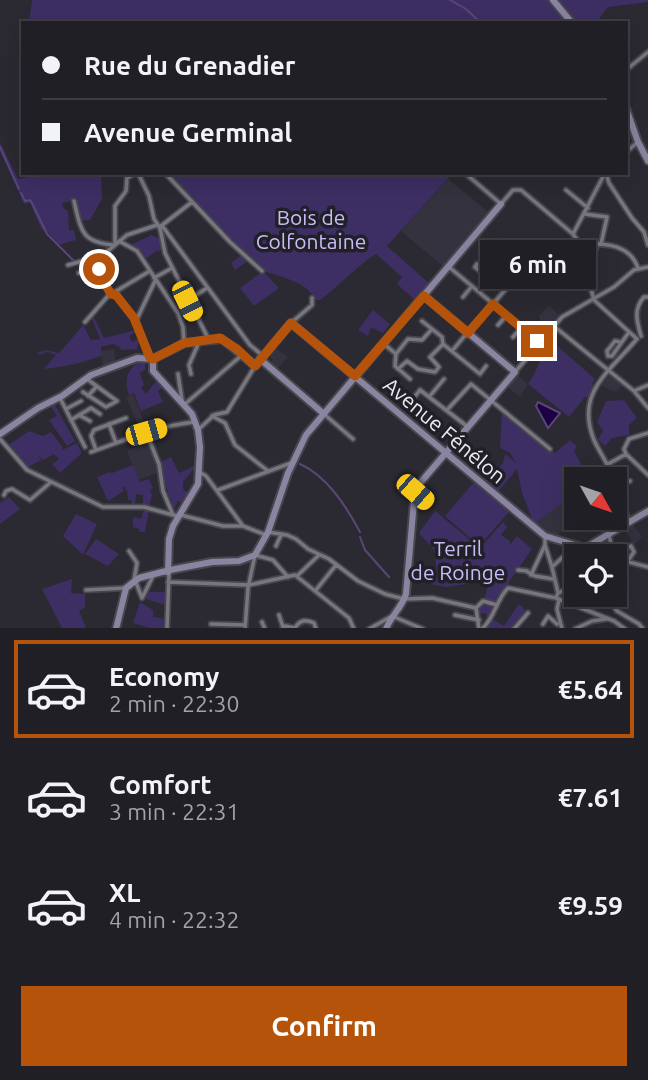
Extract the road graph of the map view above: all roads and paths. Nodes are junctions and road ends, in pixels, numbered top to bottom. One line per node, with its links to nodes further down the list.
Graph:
1 (553, 0): 2 (street)
2 (570, 21)
3 (648, 52): 4 (street)
4 (628, 68)
5 (628, 114): 6 (street)
6 (638, 142): 7 (street); 8 (street)
7 (628, 150)
8 (646, 152): 9 (street)
9 (648, 161)
10 (133, 175): 24 (street)
11 (138, 175): 22 (street)
12 (167, 175): 18 (street)
13 (467, 175): 19 (street)
14 (605, 175): 20 (street)
15 (607, 175): 27 (street)
16 (566, 190): 20 (street)
17 (74, 201): 24 (street)
18 (192, 202): 22 (street); 36 (street)
19 (501, 204): 23 (street); 31 (street)
20 (588, 208): 21 (street)
21 (585, 214): 23 (street); 26 (street)
22 (159, 226): 24 (street); 33 (street); 41 (street)
23 (573, 234): 25 (street)
24 (116, 243): 29 (street); 37 (street)
25 (579, 243): 26 (street); 47 (street)
26 (599, 244): 28 (street); 34 (street)
27 (648, 245)
28 (594, 253)
29 (103, 255): 30 (street); 35 (street)
30 (68, 265)
31 (449, 267): 40 (street); 44 (street)
32 (648, 267): 34 (street)
33 (172, 268): 39 (street); 49 (street)
34 (638, 268): 47 (street)
35 (99, 271): 38 (street); 43 (street)
36 (262, 271)
37 (148, 272): 39 (street); 43 (street)
38 (79, 273)
39 (154, 279): 54 (street); 67 (street)
40 (472, 286): 45 (street); 50 (street)
41 (207, 288): 49 (street); 77 (street)
42 (505, 290): 42 (street); 50 (street)
43 (112, 293): 53 (street); 54 (street)
44 (424, 296): 61 (street); 69 (street)
45 (463, 297)
46 (648, 297): 64 (street)
47 (593, 298): 57 (street); 60 (street)
48 (313, 300): 55 (street)
49 (187, 301): 65 (street)
50 (493, 304): 51 (street); 61 (street)
51 (507, 316): 56 (street); 58 (street)
52 (422, 321): 59 (street)
53 (85, 322)
54 (135, 323): 76 (street)
55 (291, 323): 77 (street); 85 (street, Avenue Fénélon)
56 (498, 326)
57 (554, 327): 68 (street); 78 (street)
58 (521, 328): 62 (street); 68 (street)
59 (432, 329): 70 (street); 73 (street)
60 (629, 332): 64 (street); 78 (street)
61 (468, 333): 71 (street); 81 (street)
62 (513, 337)
63 (648, 337): 64 (street)
64 (639, 338): 82 (street)
65 (209, 340): 66 (street); 72 (street)
66 (200, 342): 67 (street); 84 (street)
67 (184, 343): 76 (street)
68 (540, 343): 81 (street)
69 (384, 344): 73 (street); 85 (street)
70 (443, 344): 71 (street); 75 (street)
71 (453, 351): 79 (street)
72 (243, 354): 77 (street); 99 (street)
73 (396, 354): 80 (street)
74 (424, 356): 75 (street)
75 (430, 357): 80 (street)
76 (151, 359): 86 (street); 99 (street)
77 (259, 360): 104 (street); 106 (street)
78 (600, 365): 82 (street)
79 (486, 366)
80 (398, 369): 87 (street)
81 (515, 372): 97 (street)
82 (608, 373): 91 (street); 123 (street)
83 (178, 374): 99 (street)
84 (191, 374)
85 (355, 376): 104 (street); 120 (street, Avenue Fénélon)
86 (85, 378): 90 (street); 95 (street)
87 (410, 379)
88 (444, 379): 94 (street)
89 (648, 385): 91 (street)
90 (97, 386): 93 (street); 93 (street)
91 (634, 391): 100 (street)
92 (83, 393): 93 (street)
93 (88, 396)
94 (429, 397): 96 (street); 102 (street)
95 (60, 398): 101 (street); 115 (street)
96 (412, 400)
97 (491, 400): 102 (street); 112 (street); 119 (street)
98 (81, 401): 101 (street)
99 (183, 402): 111 (street)
100 (648, 408)
101 (66, 409): 108 (street)
102 (447, 410): 112 (street)
103 (100, 414): 105 (street)
104 (324, 414): 116 (street); 122 (street)
105 (79, 415): 108 (street); 109 (street)
106 (212, 416): 111 (street); 125 (street)
107 (126, 418): 110 (street)
108 (71, 419): 118 (street)
109 (90, 421)
110 (109, 424): 117 (street); 117 (street)
111 (197, 426): 113 (street); 126 (street)
112 (468, 427): 120 (street)
113 (144, 433): 117 (street); 136 (street)
114 (648, 433): 121 (street)
115 (0, 436): 130 (street)
116 (353, 439)
117 (116, 443)
118 (85, 447)
119 (550, 449)
120 (446, 453): 132 (street); 143 (street, Avenue Fénélon)
121 (626, 454): 123 (street); 127 (street)
122 (293, 462): 125 (street); 140 (street)
123 (608, 464): 124 (street)
124 (609, 467)
125 (268, 471): 131 (street)
126 (199, 472): 131 (street); 136 (street)
127 (648, 475)
128 (627, 481): 129 (street)
129 (630, 481)
130 (51, 482): 133 (street); 136 (street)
131 (218, 490): 139 (street)
132 (415, 492): 134 (street); 173 (street)
133 (4, 495)
134 (429, 504)
135 (648, 511): 138 (street)
136 (176, 515): 139 (street); 158 (street)
137 (627, 517): 138 (street)
138 (629, 522): 141 (street)
139 (243, 526): 140 (street)
140 (267, 533): 142 (street); 151 (street)
141 (610, 534): 145 (street); 146 (street)
142 (281, 535): 148 (street); 152 (street)
143 (545, 536): 144 (street, Avenue Fénélon); 147 (street)
144 (567, 544)
145 (593, 544)
146 (611, 544)
147 (545, 545): 156 (street); 161 (street)
148 (276, 546)
149 (627, 548): 154 (street)
150 (130, 551): 165 (street)
151 (255, 555): 158 (street); 163 (street); 167 (street)
152 (319, 555): 155 (street); 162 (street)
153 (564, 556): 156 (street)
154 (627, 562): 157 (street)
155 (336, 565): 170 (street); 173 (street)
156 (552, 567): 164 (street)
157 (648, 567)
158 (168, 570): 160 (street); 166 (street)
159 (518, 570): 161 (street)
160 (153, 574): 165 (street); 165 (street)
161 (531, 574): 164 (street)
162 (297, 576): 163 (street); 170 (street)
163 (288, 577): 167 (street)
164 (553, 579): 172 (street)
165 (135, 580): 168 (street)
166 (168, 582): 167 (street); 192 (street)
167 (249, 585): 190 (street)
168 (126, 588): 169 (street); 191 (street)
169 (86, 590)
170 (316, 590): 197 (street)
171 (564, 593): 172 (street)
172 (558, 597): 174 (street); 178 (street); 203 (street)
173 (404, 599): 177 (street); 182 (street)
174 (497, 605): 177 (street); 201 (street)
175 (595, 607): 178 (street)
176 (615, 607): 187 (street)
177 (476, 608): 183 (street)
178 (579, 608): 184 (street)
179 (528, 613): 202 (street)
180 (279, 615): 194 (street)
181 (455, 615): 183 (street)
182 (392, 616): 198 (street); 199 (street); 200 (street)
183 (479, 620): 201 (street)
184 (611, 620): 204 (street); 205 (street)
185 (643, 620): 187 (street)
186 (262, 622): 193 (street)
187 (635, 622): 206 (street)
188 (211, 624): 190 (street)
189 (543, 624): 203 (street)
190 (245, 626)
191 (116, 628)
192 (167, 628)
193 (265, 628)
194 (282, 628): 195 (street)
195 (295, 628): 196 (street)
196 (316, 628)
197 (354, 628)
198 (369, 628)
199 (386, 628)
200 (424, 628)
201 (480, 628)
202 (514, 628)
203 (561, 628)
204 (575, 628)
205 (625, 628)
206 (643, 628)

